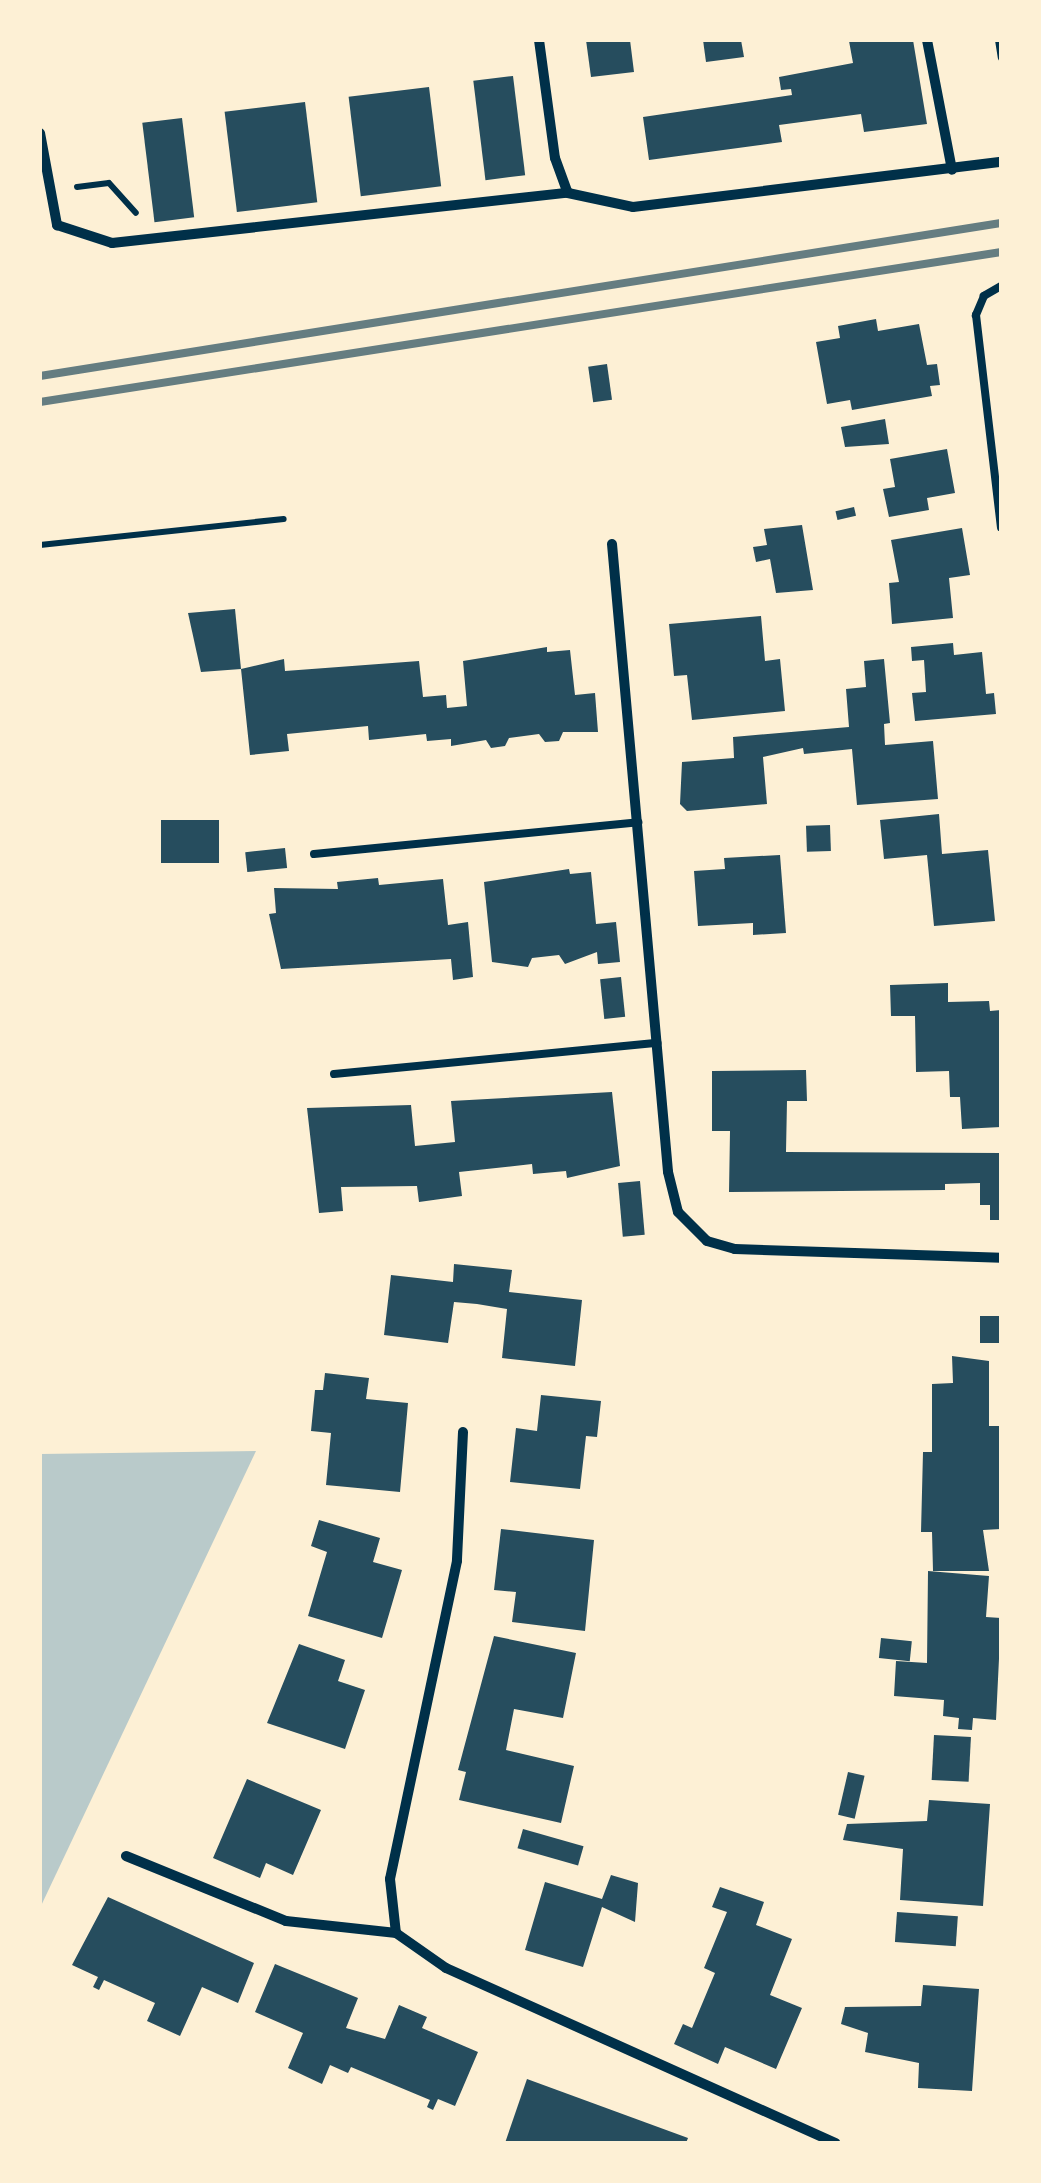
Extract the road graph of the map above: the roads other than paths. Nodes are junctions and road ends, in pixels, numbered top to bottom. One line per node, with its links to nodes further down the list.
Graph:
1 (538, 40): 6 (street)
2 (927, 40): 5 (street)
3 (40, 133): 6 (street)
4 (1001, 162): 5 (street)
5 (952, 170): 6 (street)
6 (568, 193)
7 (1001, 286): 8 (lane)
8 (1001, 528)
9 (612, 544): 10 (street)
10 (638, 822): 11 (lane); 12 (street)
11 (314, 854)
12 (658, 1043): 13 (lane); 14 (street)
13 (334, 1074)
14 (1001, 1258)
15 (463, 1432): 17 (street)
16 (126, 1856): 17 (street)
17 (396, 1932): 18 (street)
18 (835, 2143)

